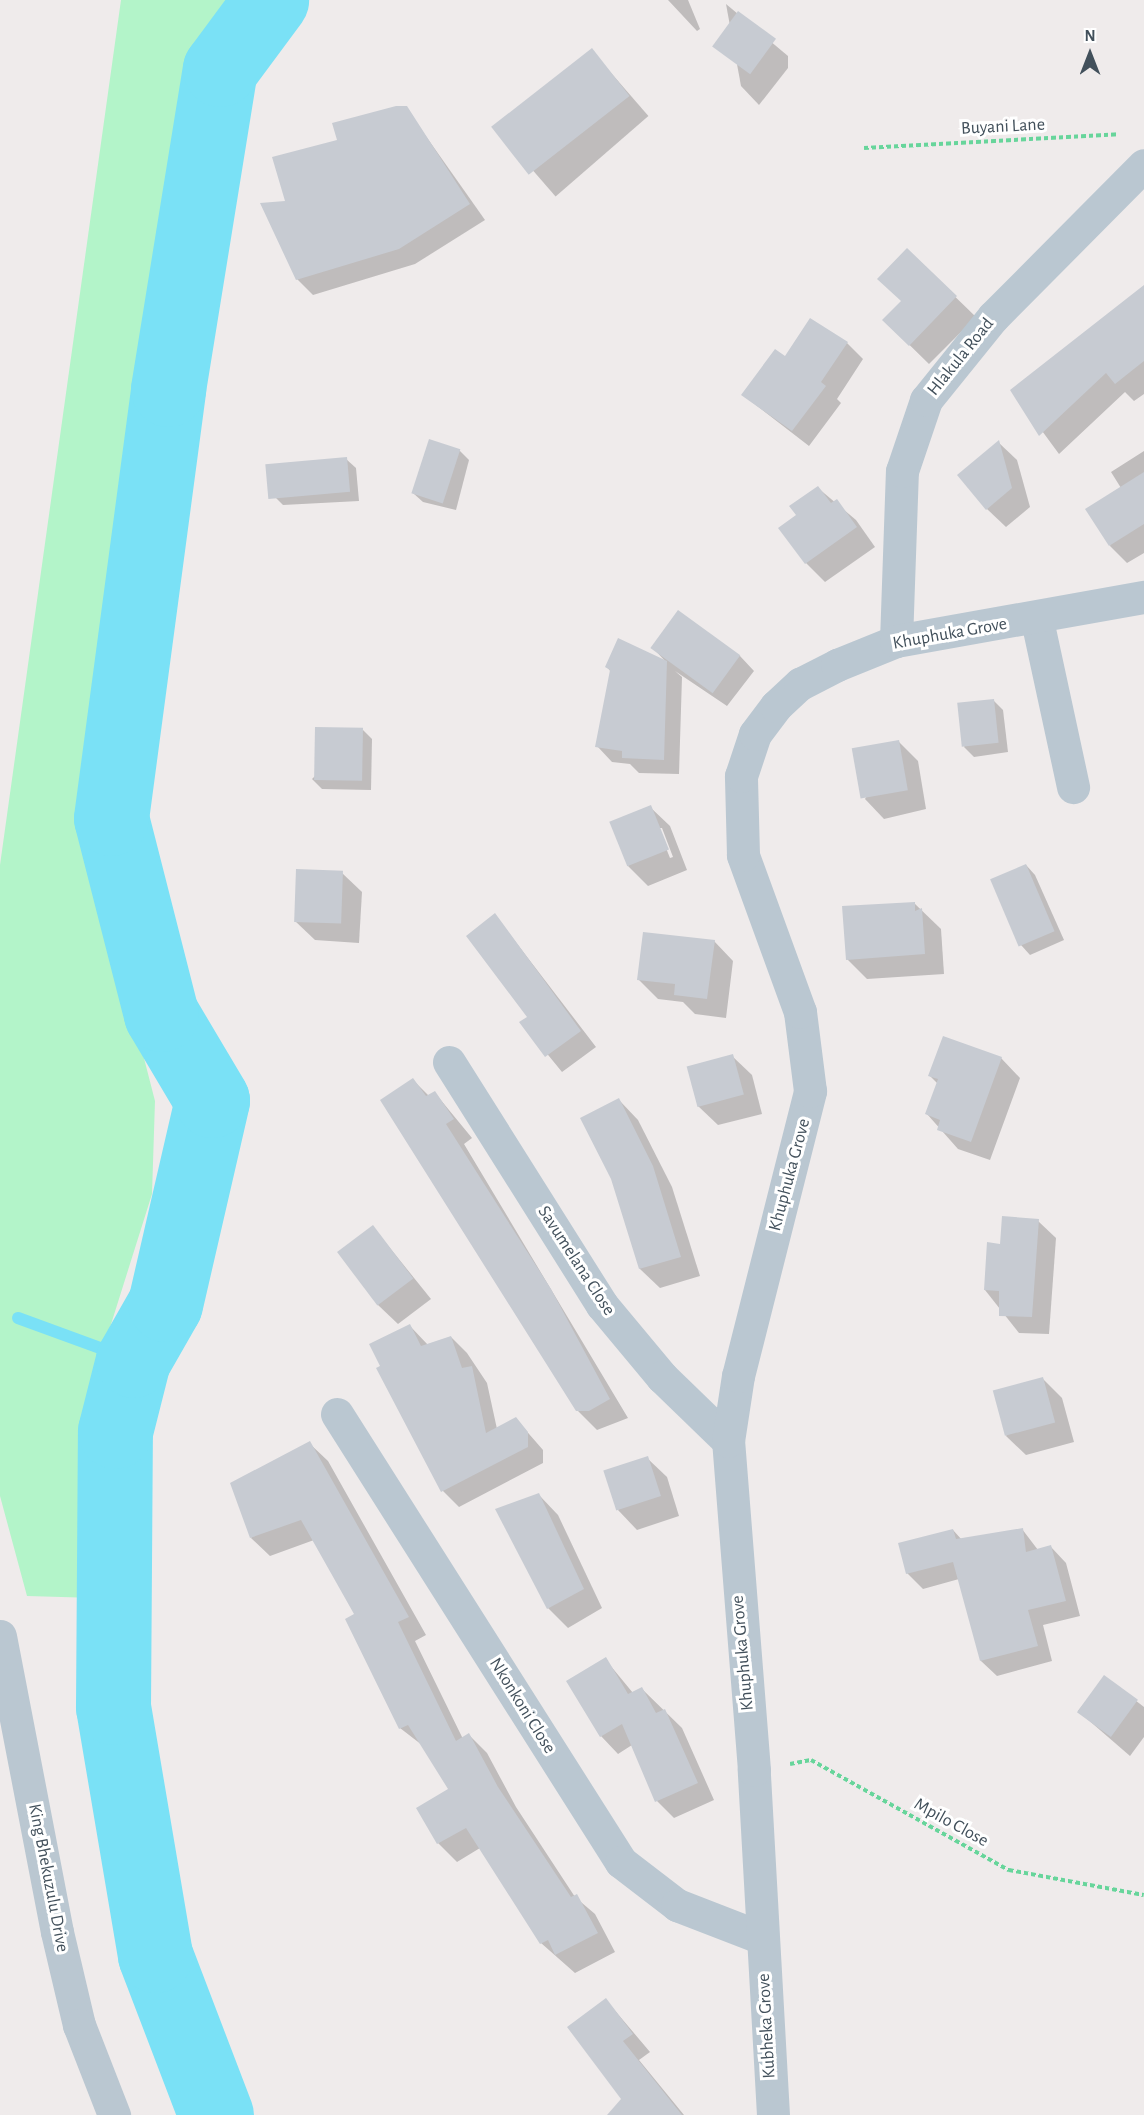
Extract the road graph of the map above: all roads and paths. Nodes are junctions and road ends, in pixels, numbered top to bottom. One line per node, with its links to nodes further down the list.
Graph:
1 (1132, 133): 2 (path, Buyani Lane)
2 (864, 148)
3 (1144, 165): 6 (street, Hlakula Road)
4 (1144, 597): 5 (street, Khuphuka Grove)
5 (1036, 620): 6 (street, Khuphuka Grove); 7 (street)
6 (896, 641): 10 (street, Khuphuka Grove)
7 (1072, 788)
8 (449, 1062): 10 (street, Savumelana Close)
9 (337, 1414): 14 (street, Nkonkoni Close)
10 (728, 1441): 12 (street, Khuphuka Grove)
11 (0, 1636): 15 (street, King Bhekuzulu Drive)
12 (754, 1770): 13 (path, Mpilo Close); 14 (street, Khuphuka Grove)
13 (1144, 1895)
14 (762, 1938): 16 (street, Kubheka Grove)
15 (114, 2115)
16 (773, 2115)

